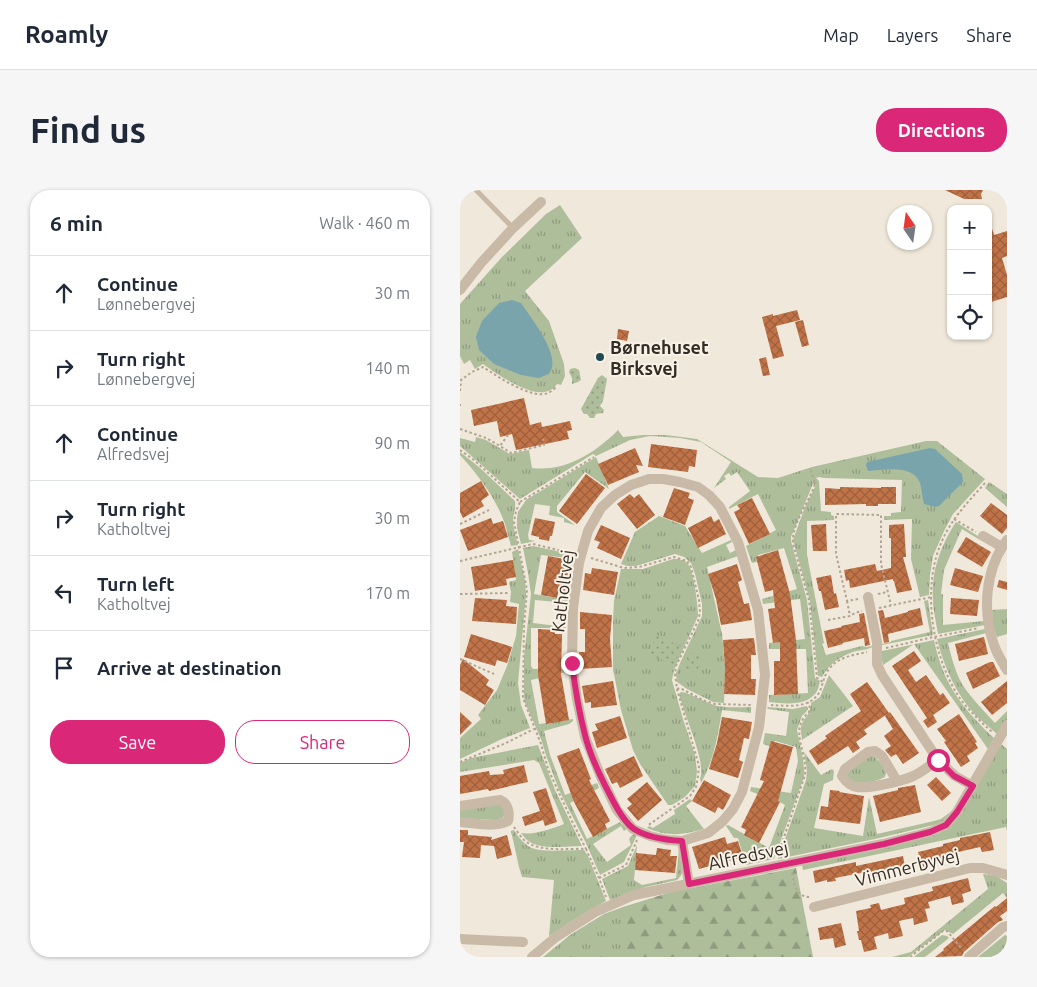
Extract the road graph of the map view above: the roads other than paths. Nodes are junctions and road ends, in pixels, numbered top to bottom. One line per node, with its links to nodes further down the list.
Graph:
1 (476, 190): 3 (lane)
2 (541, 202): 3 (street)
3 (513, 228): 4 (street)
4 (460, 290)
5 (983, 536): 6 (street)
6 (1004, 543): 8 (street)
7 (868, 597): 10 (street)
8 (1007, 670)
9 (1007, 725): 12 (street, Alfredsvej)
10 (938, 760): 11 (street); 12 (street)
11 (897, 781): 11 (street)
12 (973, 786): 17 (street, Alfredsvej)
13 (460, 806): 14 (street)
14 (460, 822)
15 (682, 841): 15 (street, Katholtvej); 17 (street)
16 (1007, 875): 18 (street, Vimmerbyvej)
17 (689, 884): 23 (street, Alfredsvej)
18 (814, 906)
19 (1007, 926): 22 (street)
20 (460, 939): 21 (street)
21 (523, 942)
22 (966, 954)
23 (532, 957)

